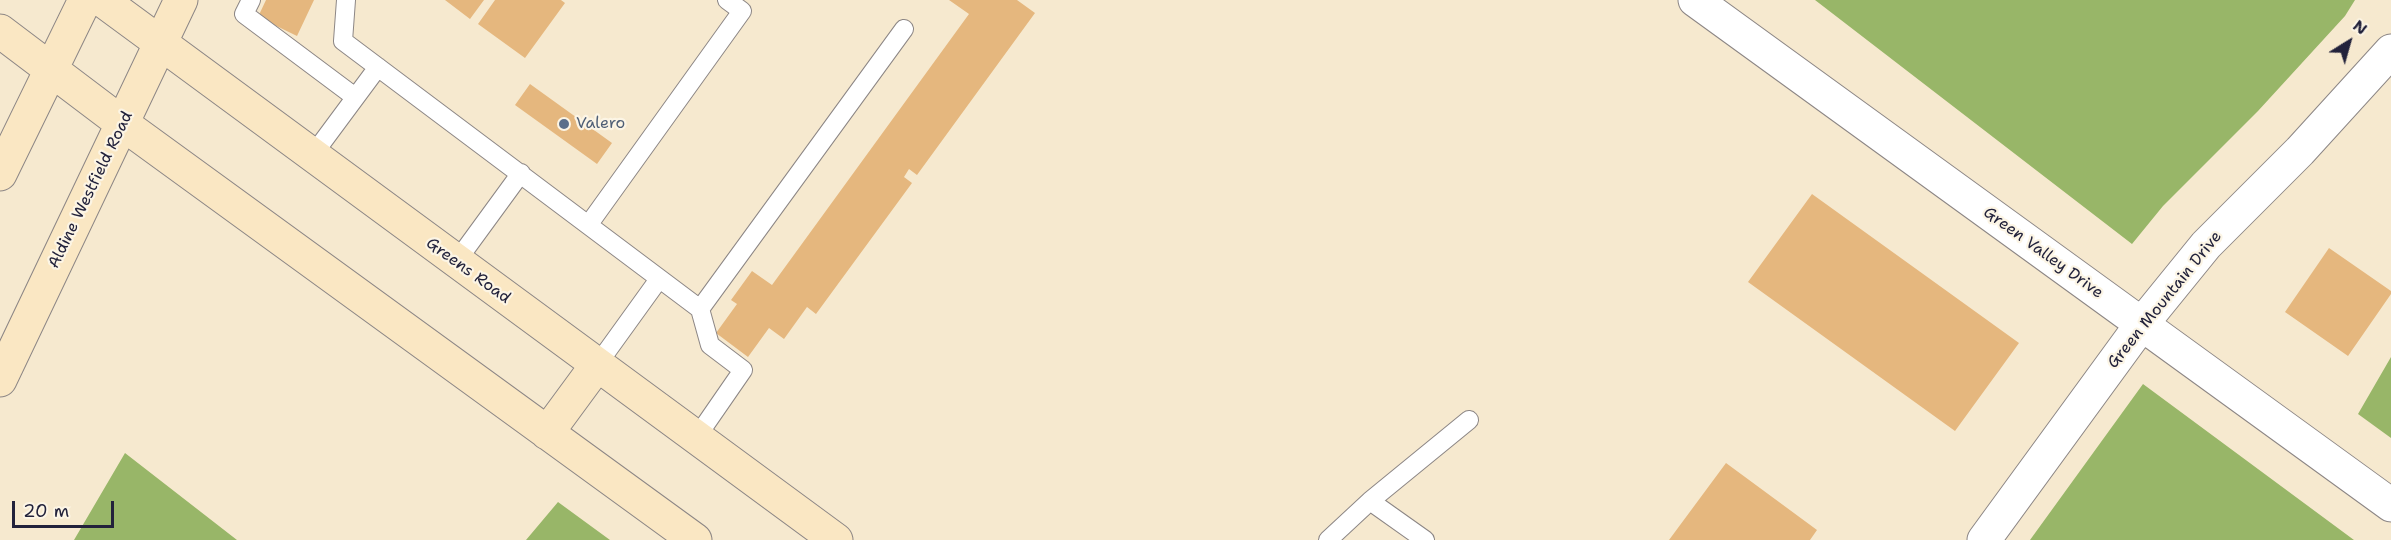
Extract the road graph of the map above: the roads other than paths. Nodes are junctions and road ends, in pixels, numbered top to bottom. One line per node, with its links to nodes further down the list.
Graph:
1 (85, 0): 13 (main road)
2 (102, 0): 10 (main road, Greens Road)
3 (181, 0): 10 (main road, Aldine Westfield Road)
4 (250, 0): 14 (lane)
5 (346, 0): 12 (lane)
6 (727, 0): 19 (lane)
7 (1695, 0): 23 (street, Green Valley Drive)
8 (904, 29): 22 (lane)
9 (0, 31): 13 (main road)
10 (160, 45): 15 (main road, Aldine Westfield Road); 16 (main road, Greens Road)
11 (2391, 51): 23 (street, Green Mountain Drive)
12 (378, 67): 14 (lane); 17 (lane)
13 (50, 70): 15 (main road); 18 (main road)
14 (355, 97): 16 (lane)
15 (123, 124): 25 (main road, Aldine Westfield Road); 27 (main road)
16 (312, 156): 20 (main road, Greens Road)
17 (521, 173): 19 (lane); 20 (lane)
18 (0, 174)
19 (589, 224): 21 (lane)
20 (456, 262): 24 (main road, Greens Road)
21 (659, 279): 22 (lane); 24 (lane)
22 (700, 309): 28 (lane)
23 (2141, 324): 30 (street, Green Valley Drive); 35 (street, Green Mountain Drive)
24 (597, 365): 27 (main road); 28 (main road, Greens Road)
25 (0, 380)
26 (1469, 420): 29 (lane)
27 (547, 433): 31 (main road)
28 (696, 438): 32 (main road, Greens Road)
29 (1370, 501): 33 (lane); 34 (lane)
30 (2391, 506)
31 (695, 540)
32 (836, 540)
33 (1328, 540)
34 (1425, 540)
35 (1984, 540)

